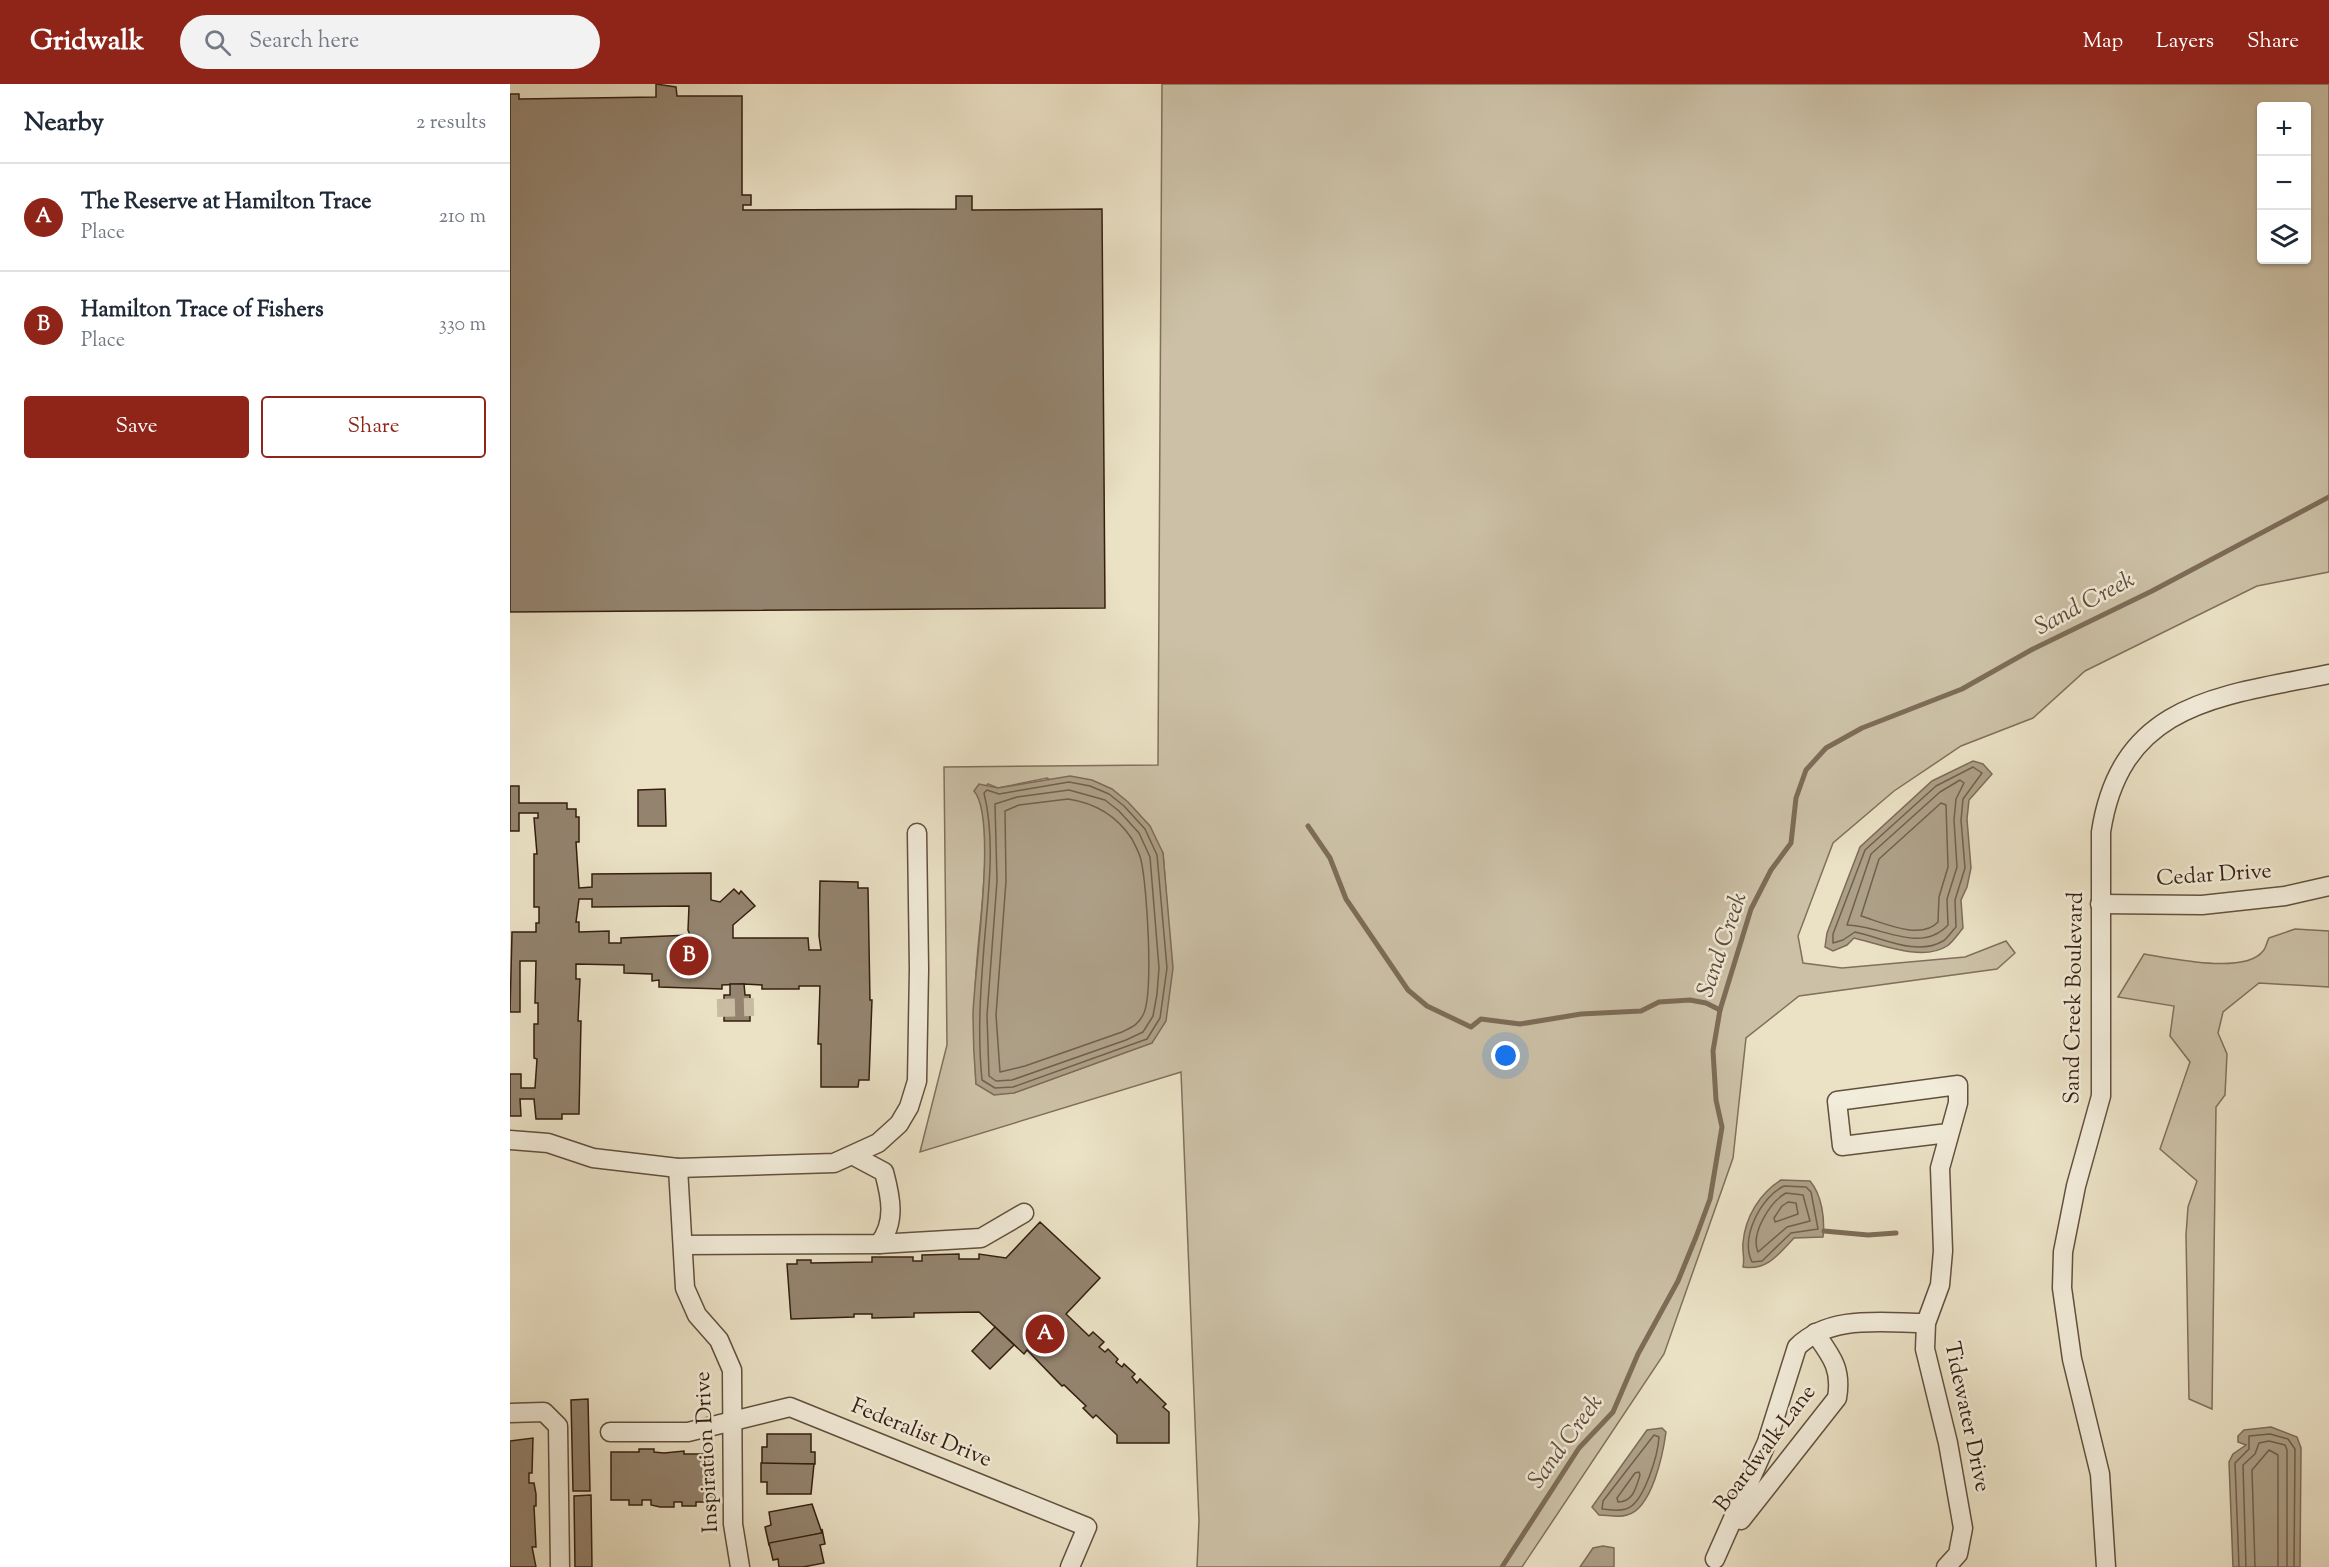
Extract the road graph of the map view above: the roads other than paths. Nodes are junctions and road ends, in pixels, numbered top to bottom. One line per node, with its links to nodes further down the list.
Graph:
1 (2329, 674): 4 (street, Sand Creek Boulevard)
2 (917, 833): 7 (street)
3 (2329, 886): 4 (street, Cedar Drive)
4 (2100, 904): 22 (street, Sand Creek Boulevard)
5 (1948, 1133): 5 (street, Tidewater Drive); 12 (street, Tidewater Drive)
6 (510, 1140): 8 (street)
7 (854, 1156): 8 (street); 10 (street)
8 (678, 1168): 11 (street, Inspiration Drive)
9 (1024, 1213): 10 (street)
10 (879, 1244): 11 (street)
11 (682, 1245): 15 (street, Inspiration Drive)
12 (1926, 1323): 13 (street, Boardwalk Lane); 21 (street, Tidewater Drive)
13 (1815, 1334): 17 (street, Boardwalk Lane); 17 (street, Boardwalk Lane)
14 (510, 1413): 18 (street)
15 (734, 1419): 16 (street, Federalist Drive); 19 (street, Inspiration Drive); 20 (street, Federalist Drive)
16 (610, 1432)
17 (1713, 1563)
18 (560, 1567)
19 (740, 1567)
20 (1070, 1567)
21 (1946, 1567)
22 (2106, 1567)

